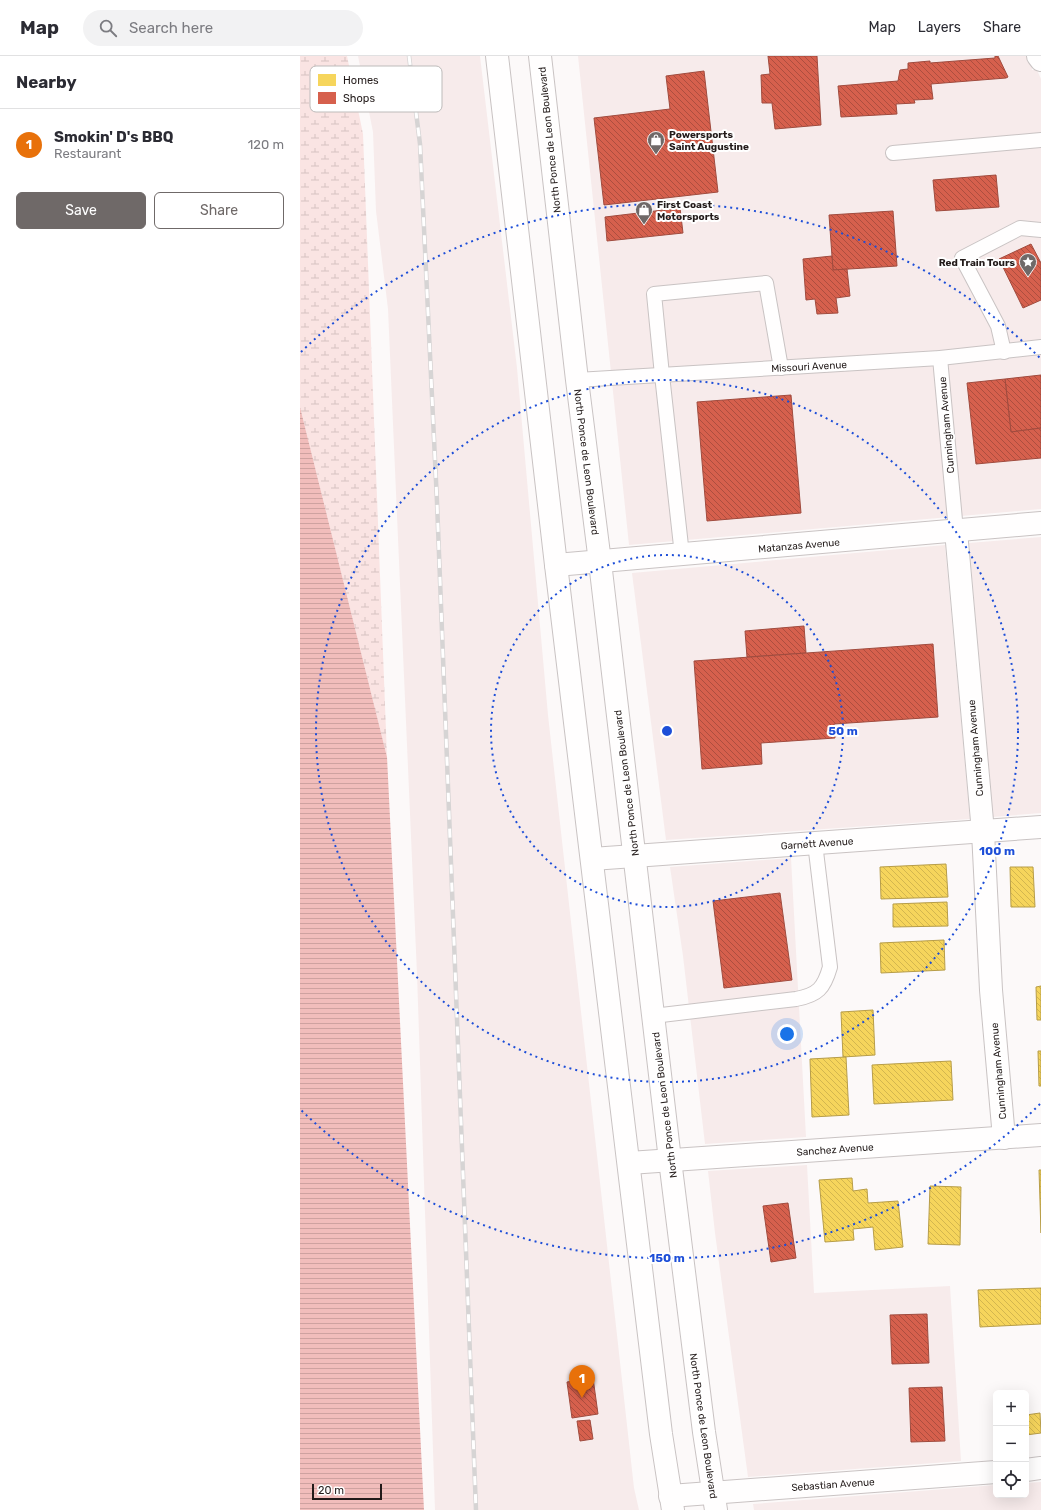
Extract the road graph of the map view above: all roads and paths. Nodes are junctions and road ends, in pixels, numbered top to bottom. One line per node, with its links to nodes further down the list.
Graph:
1 (497, 56): 18 (main road)
2 (540, 56): 13 (main road, North Ponce de Leon Boulevard)
3 (1039, 56): 4 (main road)
4 (1041, 60)
5 (1041, 140): 6 (lane)
6 (893, 153)
7 (1041, 230): 9 (lane)
8 (1041, 347): 9 (lane, Missouri Avenue)
9 (1004, 352): 10 (lane, Missouri Avenue)
10 (940, 358): 11 (lane, Missouri Avenue); 15 (lane, Cunningham Avenue)
11 (781, 368): 12 (lane, Missouri Avenue); 12 (lane)
12 (662, 375): 13 (lane, Missouri Avenue); 16 (lane)
13 (577, 380): 17 (main road, North Ponce de Leon Boulevard)
14 (1041, 523): 15 (main road, Matanzas Avenue)
15 (956, 531): 16 (main road, Matanzas Avenue); 20 (main road, Cunningham Avenue)
16 (682, 555): 17 (main road, Matanzas Avenue)
17 (600, 562): 18 (main road, Matanzas Avenue); 22 (main road, North Ponce de Leon Boulevard)
18 (556, 565): 23 (main road)
19 (1041, 827): 20 (main road, Garnett Avenue)
20 (983, 832): 21 (main road, Garnett Avenue); 26 (main road, Cunningham Avenue)
21 (815, 843): 22 (main road, Garnett Avenue); 24 (lane)
22 (634, 856): 23 (main road, Garnett Avenue); 24 (main road, North Ponce de Leon Boulevard)
23 (592, 859): 28 (main road)
24 (653, 1016): 27 (main road, North Ponce de Leon Boulevard)
25 (1041, 1135): 26 (main road, Sanchez Avenue)
26 (1004, 1138): 27 (main road, Sanchez Avenue)
27 (670, 1160): 28 (main road, Sanchez Avenue); 32 (main road, North Ponce de Leon Boulevard)
28 (629, 1163): 33 (main road)
29 (1041, 1468): 30 (main road)
30 (1029, 1470)
31 (993, 1472): 32 (main road, Sebastian Avenue)
32 (715, 1502): 33 (main road, Sebastian Avenue)
33 (672, 1503)

